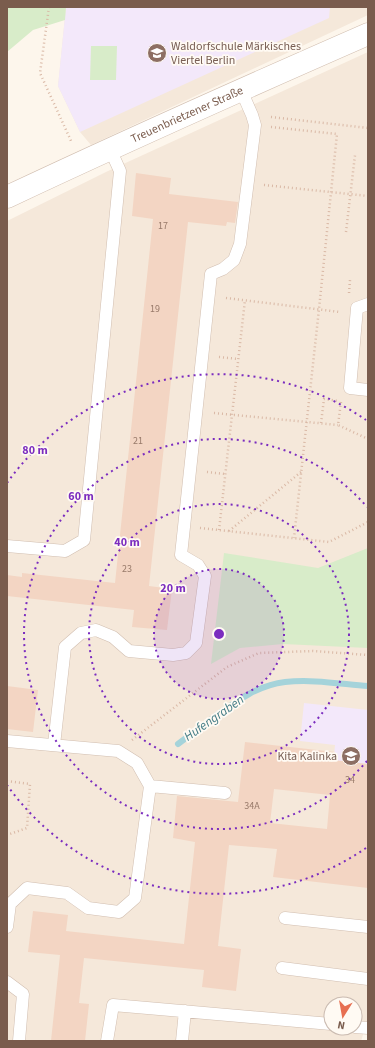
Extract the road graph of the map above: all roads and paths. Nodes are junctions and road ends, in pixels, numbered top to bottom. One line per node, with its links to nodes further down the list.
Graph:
1 (49, 7): 6 (path)
2 (368, 34): 3 (street, Treuenbrietzener Straße)
3 (241, 90): 4 (lane); 7 (street, Treuenbrietzener Straße)
4 (253, 120): 5 (path); 9 (lane); 10 (path)
5 (368, 128)
6 (72, 142)
7 (110, 149): 13 (street, Treuenbrietzener Straße); 35 (lane)
8 (355, 155): 11 (path)
9 (247, 183): 10 (path); 15 (lane)
10 (331, 192): 11 (path); 18 (path)
11 (350, 194): 12 (path); 14 (path)
12 (368, 196)
13 (7, 198)
14 (346, 232)
15 (209, 296): 16 (path); 23 (lane)
16 (245, 300): 18 (path); 24 (path)
17 (368, 304): 20 (lane)
18 (319, 309): 19 (path); 25 (path)
19 (331, 311)
20 (368, 390)
21 (334, 400): 26 (path)
22 (342, 401): 27 (path)
23 (196, 412): 24 (path); 31 (lane)
24 (231, 415): 25 (path); 32 (path)
25 (307, 422): 26 (path); 29 (path)
26 (321, 423): 27 (path)
27 (338, 425): 28 (path)
28 (368, 439)
29 (301, 472): 33 (path); 34 (path)
30 (368, 522): 34 (path)
31 (184, 526): 32 (path); 38 (lane)
32 (219, 530): 33 (path)
33 (228, 531): 34 (path)
34 (294, 538)
35 (7, 546)
36 (368, 655): 39 (path)
37 (7, 741): 38 (lane)
38 (54, 745): 39 (lane)
39 (118, 751): 41 (lane)
40 (7, 781): 43 (path)
41 (150, 786): 42 (lane); 45 (lane)
42 (225, 793)
43 (7, 835)
44 (285, 918): 46 (lane)
45 (7, 927)
46 (368, 927)
47 (282, 968): 48 (lane)
48 (368, 979)
49 (7, 982): 52 (lane)
50 (185, 1011): 51 (lane); 53 (lane); 54 (lane)
51 (323, 1023)
52 (19, 1041)
53 (107, 1041)
54 (182, 1041)

